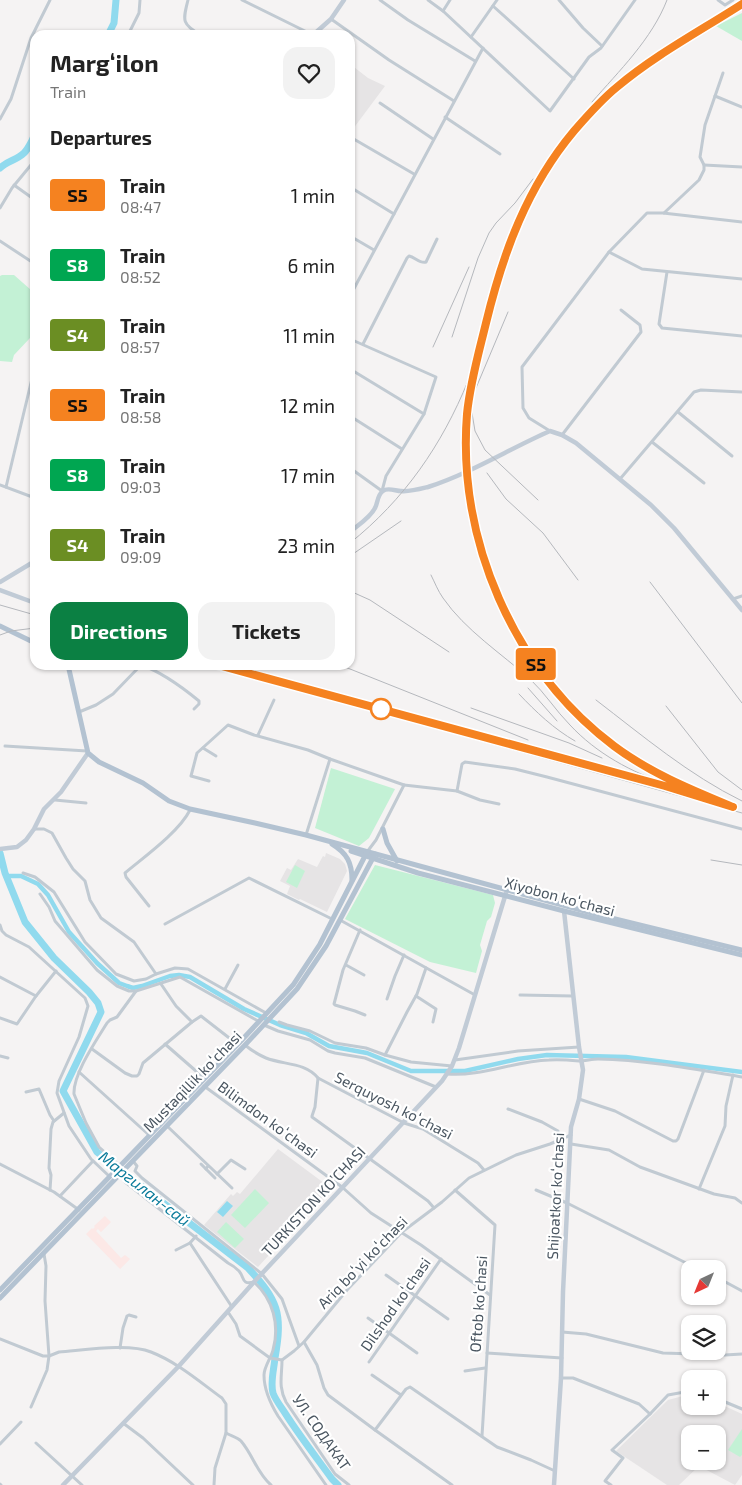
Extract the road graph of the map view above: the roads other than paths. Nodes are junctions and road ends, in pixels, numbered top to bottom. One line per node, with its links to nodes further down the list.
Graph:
1 (50, 0): 17 (street)
2 (140, 0): 18 (street)
3 (188, 0): 19 (street)
4 (242, 0): 20 (street)
5 (344, 0): 16 (street)
6 (380, 0): 28 (street)
7 (428, 0): 15 (street)
8 (450, 0): 15 (street)
9 (497, 0): 14 (street)
10 (559, 0): 26 (street)
11 (635, 0): 26 (street)
12 (718, 0): 13 (street)
13 (733, 0)
14 (493, 6): 24 (street); 30 (street)
15 (443, 11): 24 (street)
16 (331, 19): 21 (street); 22 (street)
17 (36, 30)
18 (130, 30)
19 (192, 30)
20 (303, 30)
21 (319, 30)
22 (347, 30)
23 (355, 36): 32 (street)
24 (471, 37): 27 (street)
25 (30, 44): 36 (street)
26 (602, 46): 30 (street)
27 (483, 48): 28 (street); 30 (street)
28 (475, 61): 32 (street)
29 (723, 73): 31 (street)
30 (574, 79)
31 (715, 96): 34 (street); 40 (street)
32 (454, 101): 35 (street)
33 (380, 103): 37 (street)
34 (742, 107)
35 (445, 117): 37 (street); 39 (street)
36 (0, 119)
37 (433, 139): 43 (street)
38 (355, 140): 43 (street)
39 (500, 154)
40 (704, 164): 42 (street); 48 (street)
41 (30, 166): 44 (street)
42 (742, 166)
43 (414, 174): 49 (street)
44 (14, 185): 46 (street); 47 (street)
45 (355, 190): 49 (street)
46 (30, 196)
47 (0, 208)
48 (663, 213): 50 (street); 55 (street)
49 (394, 214): 54 (street)
50 (742, 222)
51 (355, 239): 54 (street)
52 (438, 239): 63 (street)
53 (0, 241): 56 (street)
54 (374, 250): 59 (street)
55 (609, 252): 57 (street); 70 (street)
56 (30, 261)
57 (667, 272): 58 (street); 61 (street)
58 (742, 279)
59 (355, 283)
60 (621, 310): 71 (street)
61 (742, 336)
62 (355, 341): 63 (street)
63 (363, 344): 68 (street)
64 (355, 372): 68 (street)
65 (30, 387): 79 (street)
66 (742, 392): 67 (street)
67 (678, 412): 72 (street); 74 (street)
68 (424, 414): 73 (street)
69 (355, 419): 73 (street)
70 (550, 431): 71 (street); 80 (street)
71 (562, 435): 76 (street)
72 (652, 442): 76 (street); 77 (street)
73 (402, 449): 80 (street)
74 (732, 456)
75 (355, 472): 80 (street)
76 (620, 479): 88 (street)
77 (704, 483)
78 (0, 485): 79 (street)
79 (6, 487): 81 (street)
80 (382, 491): 82 (street)
81 (30, 496)
82 (355, 528)
83 (30, 564): 85 (street)
84 (0, 577): 85 (street)
85 (0, 582)
86 (0, 590): 89 (street)
87 (742, 596): 88 (street)
88 (734, 600): 90 (street)
89 (30, 601)
90 (742, 610)
91 (0, 626): 92 (main road)
92 (30, 641)
93 (69, 670): 98 (main road)
94 (136, 670): 98 (street)
95 (151, 670): 97 (street)
96 (274, 700): 99 (street)
97 (194, 709)
98 (79, 712): 102 (main road)
99 (258, 735): 101 (street); 104 (street)
100 (5, 746): 102 (street)
101 (202, 748): 103 (street); 105 (street)
102 (88, 752): 108 (street); 111 (main road)
103 (216, 756)
104 (330, 760): 106 (street); 115 (street)
105 (209, 781)
106 (404, 785): 107 (street); 113 (street)
107 (457, 791): 110 (street); 114 (street)
108 (55, 800): 109 (street); 112 (street)
109 (86, 803)
110 (499, 804)
111 (190, 809): 115 (main road); 126 (street)
112 (34, 829): 118 (street); 142 (street)
113 (383, 829): 117 (street); 121 (main road)
114 (742, 829)
115 (306, 835): 116 (main road)
116 (328, 842): 119 (main road); 123 (main road)
117 (375, 844): 119 (street); 120 (street)
118 (0, 849)
119 (366, 854): 120 (main road); 123 (main road, Mustaqillik koʻchasi)
120 (374, 856): 121 (main road, Xiyobon koʻchasi); 124 (main road, Xiyobon koʻchasi); 129 (main road, Mustaqillik koʻchasi)
121 (398, 861): 124 (main road, Xiyobon koʻchasi)
122 (23, 873): 142 (street)
123 (352, 882): 127 (main road, Mustaqillik koʻchasi)
124 (507, 892): 128 (main road, Xiyobon koʻchasi); 135 (main road, Xiyobon koʻchasi); 148 (street, TURKISTON KO’CHASI)
125 (40, 894): 147 (street)
126 (149, 906)
127 (336, 910): 129 (main road); 130 (main road, Mustaqillik koʻchasi)
128 (564, 911): 137 (main road, Xiyobon koʻchasi); 152 (street, Shijoatkor koʻchasi)
129 (344, 914): 131 (main road, Mustaqillik koʻchasi)
130 (332, 919): 132 (street); 154 (main road, Mustaqillik koʻchasi)
131 (340, 920): 134 (street); 154 (main road, Mustaqillik koʻchasi)
132 (165, 924)
133 (0, 925): 141 (street)
134 (360, 930): 136 (street); 139 (street)
135 (742, 950)
136 (404, 955): 140 (street); 153 (street)
137 (742, 955)
138 (238, 965): 146 (street)
139 (346, 965): 143 (street); 156 (street)
140 (426, 968): 148 (street); 150 (street)
141 (56, 971): 149 (street); 186 (street)
142 (156, 974): 146 (street)
143 (364, 975)
144 (0, 977): 149 (street)
145 (160, 983): 147 (street); 158 (street); 159 (street)
146 (226, 990): 155 (street)
147 (136, 991): 167 (street)
148 (476, 995): 171 (street, TURKISTON KO’CHASI)
149 (36, 996): 157 (street)
150 (416, 996): 161 (street); 168 (street)
151 (520, 996): 152 (street)
152 (573, 996): 166 (street, Shijoatkor koʻchasi)
153 (387, 999)
154 (275, 1008): 155 (main road, Mustaqillik koʻchasi); 162 (main road, Mustaqillik koʻchasi)
155 (266, 1013): 158 (main road, Mustaqillik koʻchasi)
156 (365, 1015)
157 (0, 1018)
158 (258, 1021): 164 (main road, Mustaqillik koʻchasi)
159 (192, 1022): 163 (street); 164 (street)
160 (279, 1022): 168 (street)
161 (433, 1022)
162 (264, 1025): 165 (main road, Mustaqillik koʻchasi); 182 (street, Serquyosh koʻchasi)
163 (165, 1044): 167 (street); 179 (street)
164 (237, 1044): 179 (main road, Mustaqillik koʻchasi)
165 (245, 1045): 180 (street, Serquyosh koʻchasi); 181 (main road, Mustaqillik koʻchasi)
166 (579, 1047): 171 (street); 172 (street, Shijoatkor koʻchasi)
167 (92, 1049): 175 (street)
168 (385, 1055): 173 (street)
169 (0, 1056): 170 (street)
170 (8, 1058)
171 (455, 1060): 173 (street, TURKISTON KO’CHASI)
172 (582, 1061): 174 (street); 176 (street); 184 (street, Shijoatkor koʻchasi)
173 (452, 1066): 176 (street, TURKISTON KO’CHASI)
174 (704, 1070): 177 (street); 184 (street)
175 (79, 1072): 191 (street); 198 (street)
176 (447, 1074): 182 (street, TURKISTON KO’CHASI)
177 (733, 1075): 178 (street); 208 (street)
178 (742, 1077)
179 (204, 1078): 181 (main road, Mustaqillik koʻchasi)
180 (318, 1078): 188 (street, Serquyosh koʻchasi); 194 (street, Serquyosh koʻchasi)
181 (202, 1084): 189 (main road, Mustaqillik koʻchasi); 191 (main road, Mustaqillik koʻchasi); 206 (street, Bilimdon koʻchasi)
182 (437, 1087): 188 (street, TURKISTON KO’CHASI)
183 (26, 1092): 187 (street)
184 (579, 1099): 190 (street, Shijoatkor koʻchasi)
185 (508, 1109): 192 (street)
186 (64, 1112): 187 (street); 195 (street)
187 (54, 1121): 209 (street)
188 (404, 1123): 194 (street, TURKISTON KO’CHASI); 202 (street, Serquyosh koʻchasi)
189 (166, 1126): 196 (main road, Mustaqillik koʻchasi); 200 (street)
190 (571, 1134): 192 (street, Ariq boʻyi koʻchasi); 193 (street, Shijoatkor koʻchasi)
191 (149, 1135): 198 (main road, Mustaqillik koʻchasi)
192 (558, 1140): 202 (street, Ariq boʻyi koʻchasi)
193 (571, 1144): 208 (street); 214 (street, Shijoatkor koʻchasi)
194 (369, 1159): 206 (street, TURKISTON KO’CHASI); 215 (street)
195 (92, 1161): 203 (street); 212 (street)
196 (132, 1161): 217 (main road, Mustaqillik koʻchasi); 225 (street)
197 (0, 1164): 209 (street)
198 (120, 1164): 203 (main road, Mustaqillik koʻchasi)
199 (200, 1164): 200 (street)
200 (207, 1167): 204 (street)
201 (246, 1169): 204 (street)
202 (484, 1170): 210 (street, Ariq boʻyi koʻchasi)
203 (109, 1176): 216 (main road, Mustaqillik koʻchasi)
204 (216, 1176): 207 (street)
205 (125, 1182): 219 (street)
206 (342, 1187): 218 (street, Bilimdon koʻchasi); 225 (street, TURKISTON KO’CHASI)
207 (232, 1188)
208 (699, 1188): 213 (street)
209 (50, 1190): 212 (street)
210 (455, 1190): 215 (street, Ariq boʻyi koʻchasi); 231 (street, Oftob koʻchasi)
211 (536, 1190): 214 (street)
212 (60, 1196): 216 (street)
213 (742, 1202)
214 (568, 1203): 224 (street); 239 (street, Shijoatkor koʻchasi)
215 (434, 1208): 218 (street, Ariq boʻyi koʻchasi)
216 (77, 1209): 217 (street); 229 (main road, Mustaqillik koʻchasi)
217 (82, 1213): 222 (main road, Mustaqillik koʻchasi)
218 (402, 1232): 223 (street, Bilimdon koʻchasi); 242 (street, Ariq boʻyi koʻchasi)
219 (196, 1236): 220 (street); 227 (street)
220 (190, 1243): 221 (street); 234 (street)
221 (176, 1250)
222 (44, 1253): 233 (main road, Mustaqillik koʻchasi); 248 (street)
223 (441, 1259): 231 (street, Bilimdon koʻchasi); 232 (street, Dilshod koʻchasi)
224 (681, 1260)
225 (262, 1274): 227 (street, TURKISTON KO’CHASI); 243 (street)
226 (386, 1275): 232 (street)
227 (254, 1282): 234 (street, TURKISTON KO’CHASI); 250 (street)
228 (726, 1282): 230 (street)
229 (0, 1290)
230 (742, 1291)
231 (490, 1295): 246 (street, Oftob koʻchasi)
232 (415, 1296): 238 (street); 240 (street, Dilshod koʻchasi)
233 (0, 1298)
234 (232, 1307): 235 (street, TURKISTON KO’CHASI)
235 (228, 1312): 250 (street); 253 (street, TURKISTON KO’CHASI)
236 (136, 1317): 244 (street)
237 (368, 1318): 240 (street)
238 (448, 1319)
239 (562, 1332): 247 (street); 249 (street, Shijoatkor koʻchasi)
240 (389, 1333): 245 (street); 252 (street, Dilshod koʻchasi)
241 (0, 1339): 248 (street)
242 (304, 1342): 243 (street, Ariq boʻyi koʻchasi); 266 (street)
243 (299, 1346): 251 (street, Ariq boʻyi koʻchasi)
244 (120, 1348): 248 (street); 253 (street)
245 (418, 1353)
246 (486, 1353): 249 (street); 254 (street, Oftob koʻchasi)
247 (742, 1354)
248 (49, 1356): 261 (street)
249 (562, 1358): 257 (street, Shijoatkor koʻchasi)
250 (271, 1359): 251 (street); 278 (street)
251 (281, 1360): 279 (street, УЛ. СОДАКАТ)
252 (369, 1362)
253 (178, 1366): 265 (street, TURKISTON KO’CHASI); 267 (street)
254 (485, 1368): 255 (street); 268 (street, Oftob koʻchasi)
255 (465, 1370)
256 (372, 1375): 259 (street)
257 (561, 1378): 263 (street); 271 (street, Shijoatkor koʻchasi)
258 (681, 1393): 263 (street)
259 (401, 1395): 266 (street); 268 (street)
260 (726, 1402): 262 (street)
261 (31, 1407)
262 (742, 1409)
263 (650, 1414): 282 (street)
264 (21, 1422): 270 (street)
265 (123, 1423): 272 (street, TURKISTON KO’CHASI); 275 (street)
266 (376, 1430): 280 (street)
267 (226, 1433): 276 (street); 277 (street)
268 (482, 1437): 271 (street)
269 (36, 1443): 272 (street)
270 (0, 1444)
271 (555, 1471): 281 (street, Shijoatkor koʻchasi)
272 (72, 1476): 273 (street, TURKISTON KO’CHASI); 274 (street)
273 (63, 1485)
274 (82, 1485)
275 (193, 1485)
276 (214, 1485)
277 (271, 1485)
278 (326, 1485)
279 (349, 1485)
280 (452, 1485)
281 (554, 1485)
282 (611, 1485)

